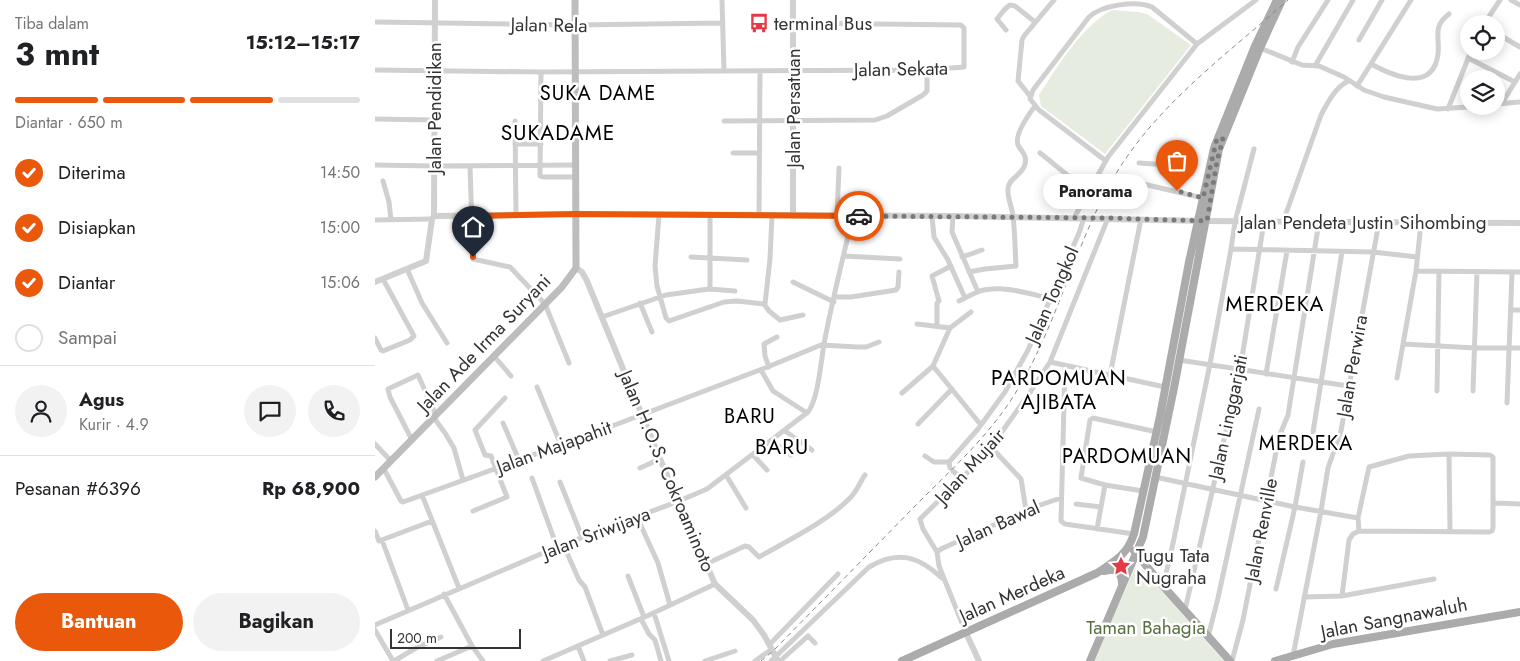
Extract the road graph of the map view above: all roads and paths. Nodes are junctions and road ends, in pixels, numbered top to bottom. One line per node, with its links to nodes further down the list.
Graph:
1 (435, 0): 20 (street, Jalan Pendidikan)
2 (575, 0): 23 (main road, Jalan Ade Irma Suryani)
3 (722, 0): 21 (street)
4 (793, 0): 22 (street, Jalan Persatuan)
5 (1054, 0): 19 (street)
6 (1256, 0): 27 (street)
7 (1277, 0): 54 (main road)
8 (1282, 0): 29 (main road)
9 (1328, 0): 32 (street)
10 (1353, 0): 34 (street)
11 (1382, 0): 26 (street)
12 (1411, 0): 33 (street)
13 (1500, 0): 17 (street)
14 (1511, 0): 15 (street)
15 (1520, 6)
16 (1449, 14): 33 (street)
17 (1490, 15)
18 (375, 22): 20 (street, Jalan Rela)
19 (1035, 22): 24 (street); 47 (street)
20 (435, 23): 23 (street, Jalan Rela); 36 (street, Jalan Pendidikan)
21 (723, 23): 23 (street, Jalan Rela); 42 (street)
22 (794, 23): 37 (street, Jalan Sekata); 39 (street, Jalan Persatuan)
23 (575, 25): 41 (main road, Jalan Ade Irma Suryani)
24 (1006, 30)
25 (1505, 38): 28 (street)
26 (1359, 40)
27 (1197, 44): 47 (street); 68 (street)
28 (1520, 47)
29 (1260, 48): 32 (street); 54 (main road)
30 (1468, 60): 53 (street)
31 (1473, 60): 45 (street)
32 (1292, 62): 34 (street)
33 (1371, 64): 46 (street)
34 (1315, 66): 44 (street)
35 (375, 70): 36 (street, Jalan Sekata)
36 (435, 70): 40 (street, Jalan Sekata); 56 (street, Jalan Pendidikan)
37 (927, 70): 39 (street, Jalan Sekata); 60 (street)
38 (760, 71): 39 (street, Jalan Sekata); 42 (street, Jalan Sekata); 59 (street)
39 (793, 71): 60 (street, Jalan Persatuan)
40 (541, 72): 41 (street, Jalan Sekata); 63 (street)
41 (575, 72): 42 (street, Jalan Sekata); 72 (main road, Jalan Ade Irma Suryani)
42 (724, 72)
43 (1520, 74): 45 (street)
44 (1348, 81): 46 (street); 107 (street)
45 (1515, 82): 48 (street)
46 (1357, 86): 53 (street)
47 (1030, 96): 51 (street)
48 (1505, 96)
49 (1520, 102): 50 (street)
50 (1505, 103)
51 (1035, 106): 68 (street); 95 (street)
52 (1460, 108): 53 (street)
53 (1448, 109)
54 (1231, 112): 61 (main road)
55 (375, 119): 56 (street)
56 (434, 120): 73 (street, Jalan Pendidikan)
57 (515, 121): 62 (street)
58 (724, 121): 59 (street)
59 (759, 121): 60 (street); 66 (street)
60 (793, 121): 88 (street, Jalan Persatuan)
61 (1220, 138): 82 (main road); 104 (main road)
62 (515, 144): 63 (street); 75 (street)
63 (541, 144): 71 (street)
64 (1254, 149): 105 (street)
65 (733, 153): 66 (street)
66 (759, 153): 86 (street)
67 (1040, 153): 80 (street)
68 (1106, 161): 80 (street)
69 (1139, 163): 81 (street)
70 (375, 164): 73 (street)
71 (541, 165): 72 (street); 75 (street); 77 (street)
72 (575, 165): 77 (main road, Jalan Ade Irma Suryani)
73 (433, 166): 74 (street); 96 (street, Jalan Pendidikan)
74 (470, 166): 75 (street); 90 (street)
75 (516, 166): 91 (street)
76 (839, 168): 89 (street)
77 (575, 177): 83 (main road, Jalan Ade Irma Suryani)
78 (1122, 179): 81 (street)
79 (383, 182): 102 (street)
80 (1088, 190): 97 (street)
81 (1177, 191): 82 (street)
82 (1203, 198): 103 (main road)
83 (576, 214): 84 (street, Jalan Pendeta Justin Sihombing); 91 (street, Jalan Pendeta Justin Sihombing); 127 (main road, Jalan Ade Irma Suryani)
84 (659, 215): 85 (street, Jalan Pendeta Justin Sihombing); 144 (street)
85 (710, 215): 86 (street, Jalan Pendeta Justin Sihombing); 121 (street)
86 (759, 215): 87 (street, Jalan Pendeta Justin Sihombing)
87 (772, 215): 88 (street, Jalan Pendeta Justin Sihombing); 151 (street)
88 (793, 215): 89 (street, Jalan Pendeta Justin Sihombing)
89 (837, 215): 92 (street, Jalan Pendeta Justin Sihombing)
90 (472, 216): 91 (street, Jalan Pendeta Justin Sihombing); 96 (street, Jalan Pendeta Justin Sihombing); 150 (street)
91 (516, 216)
92 (853, 216): 93 (street, Jalan Pendeta Justin Sihombing); 119 (street)
93 (932, 216): 94 (street, Jalan Pendeta Justin Sihombing); 126 (street)
94 (953, 216): 95 (street, Jalan Pendeta Justin Sihombing); 122 (street)
95 (1013, 217): 97 (street, Jalan Pendeta Justin Sihombing); 132 (street)
96 (433, 218): 102 (street); 128 (street, Jalan Pendidikan)
97 (1073, 218): 98 (street, Jalan Pendeta Justin Sihombing)
98 (1084, 218): 99 (street, Jalan Pendeta Justin Sihombing); 147 (street, Jalan Tongkol)
99 (1108, 218): 100 (street, Jalan Pendeta Justin Sihombing); 176 (street, Jalan Mujair)
100 (1141, 219): 103 (street, Jalan Pendeta Justin Sihombing); 185 (street)
101 (375, 220): 102 (street)
102 (391, 220)
103 (1198, 221): 104 (street, Jalan Pendeta Justin Sihombing); 140 (main road)
104 (1207, 221): 105 (street, Jalan Pendeta Justin Sihombing); 142 (main road)
105 (1235, 222): 106 (street, Jalan Pendeta Justin Sihombing); 112 (street)
106 (1264, 222): 107 (street, Jalan Pendeta Justin Sihombing); 114 (street, Jalan Linggarjati)
107 (1283, 222): 108 (street, Jalan Pendeta Justin Sihombing)
108 (1319, 222): 109 (street, Jalan Pendeta Justin Sihombing); 116 (street, Jalan Renville)
109 (1379, 222): 110 (street, Jalan Pendeta Justin Sihombing); 118 (street, Jalan Perwira)
110 (1421, 223): 111 (street, Jalan Pendeta Justin Sihombing); 123 (street)
111 (1520, 223)
112 (1231, 249): 114 (street); 178 (street)
113 (982, 250): 122 (street)
114 (1259, 251): 115 (street); 183 (street, Jalan Linggarjati)
115 (1287, 251): 116 (street); 184 (street)
116 (1315, 252): 117 (street); 187 (street, Jalan Renville)
117 (1342, 252): 118 (street); 189 (street)
118 (1373, 252): 123 (street); 190 (street, Jalan Perwira)
119 (844, 256): 124 (street); 146 (street)
120 (691, 257): 121 (street)
121 (710, 257): 125 (street); 139 (street)
122 (962, 257): 132 (street)
123 (1417, 257): 129 (street)
124 (900, 259)
125 (747, 260)
126 (951, 266): 145 (street); 158 (street)
127 (576, 268): 150 (main road, Jalan Ade Irma Suryani); 156 (street, Jalan H.O.S. Cokroaminoto)
128 (407, 269): 136 (street); 164 (street)
129 (1416, 271): 130 (street); 166 (street)
130 (1439, 271): 133 (street); 167 (street)
131 (899, 272): 146 (street)
132 (969, 272): 143 (street)
133 (1477, 272): 134 (street); 168 (street)
134 (1512, 272): 135 (street); 152 (street)
135 (1520, 272)
136 (383, 279): 137 (street); 171 (street)
137 (375, 282)
138 (793, 282): 146 (street)
139 (709, 289): 141 (street); 144 (street)
140 (1184, 289): 142 (main road); 172 (main road)
141 (735, 291)
142 (1193, 291): 175 (main road)
143 (978, 292): 145 (street); 147 (street)
144 (660, 297): 149 (street); 151 (street)
145 (965, 298): 148 (street)
146 (834, 299): 165 (street)
147 (1051, 299): 206 (street, Jalan Tongkol)
148 (959, 301)
149 (640, 303): 156 (street); 160 (street)
150 (545, 304): 174 (main road, Jalan Ade Irma Suryani); 177 (street)
151 (764, 304): 155 (street)
152 (1511, 310): 153 (street); 169 (street)
153 (1520, 310)
154 (971, 312): 159 (street)
155 (803, 315)
156 (602, 316): 201 (street, Jalan H.O.S. Cokroaminoto)
157 (917, 324): 158 (street)
158 (937, 326): 159 (street)
159 (950, 328): 180 (street)
160 (652, 332)
161 (777, 337): 181 (street)
162 (375, 338): 171 (street)
163 (879, 342): 165 (street)
164 (447, 343)
165 (824, 344): 181 (street, Jalan Majapahit); 200 (street)
166 (1404, 344): 167 (street); 188 (street)
167 (1439, 346): 168 (street); 194 (street)
168 (1475, 348): 169 (street); 195 (street)
169 (1510, 348): 170 (street); 198 (street)
170 (1520, 348)
171 (381, 350): 173 (street)
172 (1172, 350): 175 (main road); 192 (main road)
173 (375, 353)
174 (494, 356): 186 (street); 202 (main road, Jalan Ade Irma Suryani)
175 (1180, 356): 178 (street); 203 (main road)
176 (1050, 362): 179 (street); 214 (street, Jalan Mujair)
177 (569, 363)
178 (1210, 364): 183 (street); 238 (street)
179 (1065, 365): 185 (street); 244 (street)
180 (933, 366): 193 (street); 196 (street)
181 (769, 367): 182 (street, Jalan Majapahit)
182 (761, 370): 200 (street); 201 (street, Jalan Majapahit)
183 (1240, 370): 184 (street); 240 (street, Jalan Linggarjati)
184 (1266, 374): 187 (street)
185 (1109, 375): 192 (street)
186 (511, 376)
187 (1294, 378): 189 (street); 246 (street, Jalan Renville)
188 (1397, 378)
189 (1321, 383): 190 (street); 209 (street)
190 (1348, 386): 255 (street, Jalan Perwira)
191 (537, 387): 213 (street)
192 (1165, 387): 203 (main road)
193 (952, 390): 205 (street); 206 (street)
194 (1437, 390)
195 (1473, 390)
196 (903, 393)
197 (505, 398): 225 (street)
198 (1507, 403)
199 (1259, 409): 243 (street)
200 (807, 413): 207 (street, Jalan Sriwijaya)
201 (642, 414): 213 (street, Jalan Majapahit); 220 (street, Jalan H.O.S. Cokroaminoto)
202 (435, 417): 210 (main road, Jalan Ade Irma Suryani); 210 (street); 234 (street)
203 (1164, 417): 208 (main road); 236 (main road)
204 (503, 423): 221 (street)
205 (919, 424)
206 (981, 425): 224 (street, Jalan Tongkol)
207 (785, 430): 211 (street, Jalan Sriwijaya); 215 (street)
208 (1157, 432): 235 (main road); 239 (street)
209 (1313, 432)
210 (412, 440): 222 (main road, Jalan Ade Irma Suryani)
211 (772, 441): 217 (street, Jalan Sriwijaya); 218 (street)
212 (375, 444): 222 (street)
213 (561, 445): 221 (street, Jalan Majapahit)
214 (991, 447): 233 (street, Jalan Mujair); 253 (street)
215 (812, 450)
216 (1449, 454): 247 (street); 257 (street); 262 (street)
217 (753, 455): 228 (street); 230 (street, Jalan Sriwijaya)
218 (791, 455)
219 (925, 456): 224 (street)
220 (660, 459): 226 (street); 245 (street, Jalan H.O.S. Cokroaminoto)
221 (519, 460): 225 (street, Jalan Majapahit)
222 (391, 461): 227 (main road, Jalan Ade Irma Suryani)
223 (1303, 462): 251 (street)
224 (950, 467): 233 (street)
225 (495, 468): 234 (street, Jalan Majapahit); 254 (street)
226 (640, 468)
227 (384, 469): 231 (main road, Jalan Ade Irma Suryani); 242 (street, Jalan Majapahit)
228 (767, 470)
229 (865, 475): 269 (street)
230 (727, 476): 245 (street, Jalan Sriwijaya); 252 (street)
231 (375, 478)
232 (532, 478): 266 (street)
233 (961, 478): 268 (street, Jalan Mujair)
234 (463, 480): 242 (street, Jalan Majapahit)
235 (1145, 480): 236 (main road); 241 (main road)
236 (1155, 480): 238 (street); 267 (main road)
237 (560, 482): 264 (street)
238 (1186, 483): 240 (street); 276 (street)
239 (1105, 485): 241 (street); 250 (street)
240 (1213, 490): 243 (street); 285 (street, Jalan Linggarjati)
241 (1143, 492): 263 (main road)
242 (422, 495): 258 (street)
243 (1240, 495): 246 (street); 294 (street)
244 (1061, 498): 253 (street, Jalan Bawal); 259 (street)
245 (679, 501): 256 (street, Jalan Sriwijaya); 269 (street, Jalan H.O.S. Cokroaminoto)
246 (1267, 501): 251 (street); 316 (street, Jalan Renville)
247 (1493, 503): 249 (street); 262 (street)
248 (1076, 504): 250 (street)
249 (1520, 504)
250 (1101, 507): 259 (street)
251 (1295, 507): 255 (street); 279 (street)
252 (746, 508)
253 (1026, 510): 268 (street, Jalan Bawal)
254 (473, 511)
255 (1321, 511): 257 (street); 282 (street, Jalan Perwira)
256 (637, 517): 264 (street, Jalan Sriwijaya); 283 (street)
257 (1358, 518): 260 (street)
258 (432, 520): 265 (street); 277 (street)
259 (1097, 529): 263 (street)
260 (1359, 530): 262 (street); 281 (street)
261 (375, 531): 265 (street)
262 (1450, 531)
263 (1134, 534): 267 (main road)
264 (582, 538): 266 (street, Jalan Sriwijaya)
265 (382, 540): 284 (street)
266 (560, 545): 277 (street, Jalan Sriwijaya); 292 (street)
267 (1133, 550): 270 (main road, Jalan Merdeka); 276 (main road); 278 (main road)
268 (937, 552): 273 (street, Jalan Mujair)
269 (706, 564): 275 (street, Jalan H.O.S. Cokroaminoto)
270 (1097, 573): 278 (main road); 291 (main road, Jalan Merdeka)
271 (837, 574): 298 (street)
272 (628, 576): 288 (street)
273 (944, 579): 291 (street, Jalan Mujair); 302 (street)
274 (1435, 579): 281 (street)
275 (715, 584): 283 (street); 298 (street, Jalan H.O.S. Cokroaminoto)
276 (1163, 586): 285 (main road)
277 (459, 588): 280 (street, Jalan Sriwijaya)
278 (1122, 588): 315 (main road)
279 (1277, 589)
280 (444, 594): 284 (street, Jalan Sriwijaya); 296 (street)
281 (1342, 596): 282 (street)
282 (1304, 597): 301 (street, Jalan Perwira)
283 (670, 605): 287 (street)
284 (408, 610): 289 (street, Jalan Sriwijaya)
285 (1185, 611): 294 (main road)
286 (1520, 612): 301 (main road, Jalan Sangnawaluh)
287 (654, 613): 288 (street); 310 (street)
288 (642, 618): 292 (street); 309 (street)
289 (375, 625)
290 (375, 630): 303 (street)
291 (966, 632): 313 (main road, Jalan Merdeka); 314 (street)
292 (603, 635): 297 (street)
293 (441, 637): 303 (street)
294 (1208, 637): 316 (main road)
295 (815, 643): 302 (street)
296 (472, 646): 304 (street); 305 (street)
297 (578, 646): 306 (street); 307 (street)
298 (771, 647): 302 (street, Jalan H.O.S. Cokroaminoto); 312 (street)
299 (735, 650): 311 (street)
300 (632, 655): 308 (street)
301 (1293, 656): 317 (main road, Jalan Sangnawaluh)
302 (776, 660)
303 (394, 661)
304 (437, 661)
305 (483, 661)
306 (543, 661)
307 (584, 661)
308 (610, 661)
309 (661, 661)
310 (669, 661)
311 (705, 661)
312 (755, 661)
313 (902, 661)
314 (979, 661)
315 (1090, 661)
316 (1231, 661)
317 (1275, 661)

